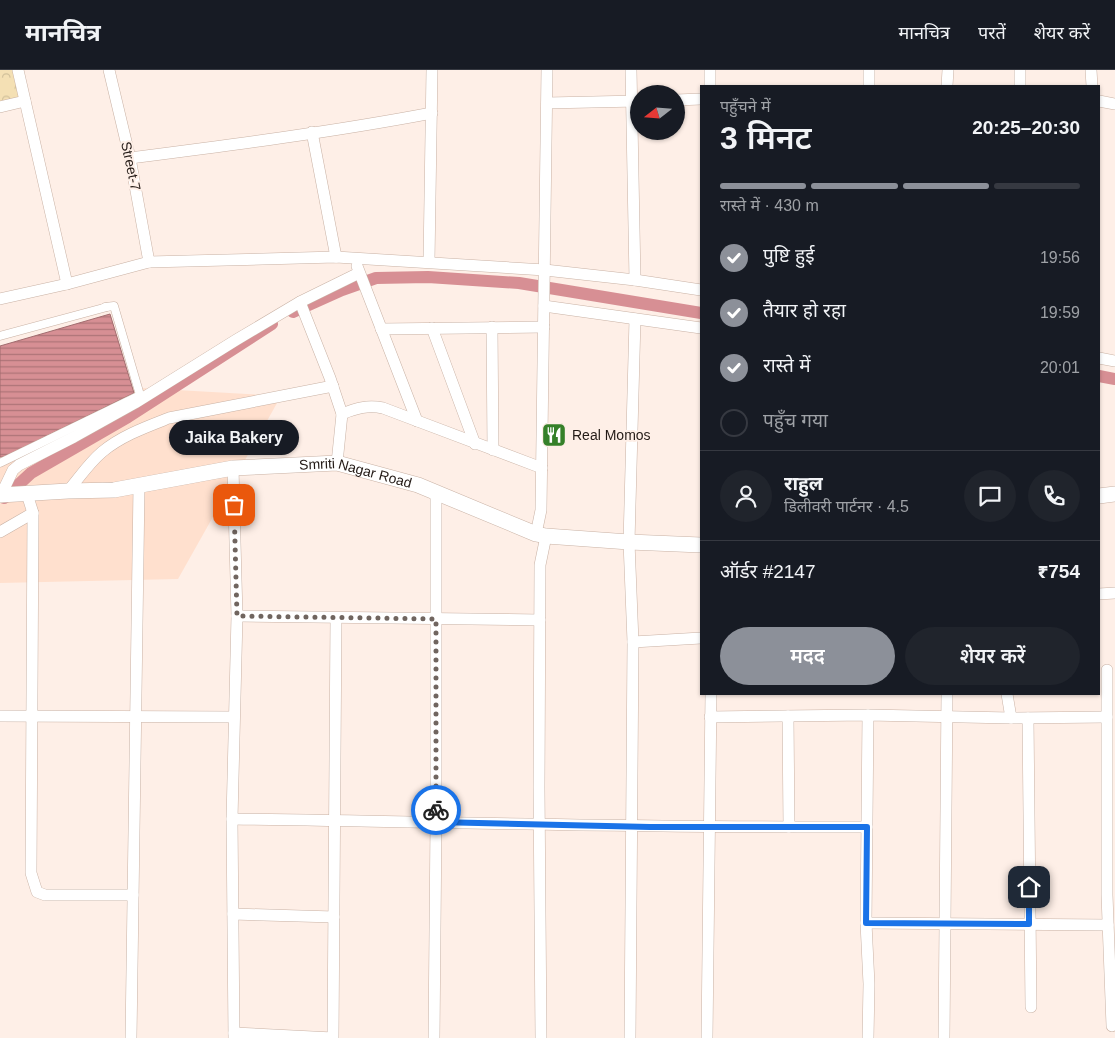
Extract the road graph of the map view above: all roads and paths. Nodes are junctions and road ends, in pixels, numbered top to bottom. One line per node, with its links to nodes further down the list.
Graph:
1 (18, 70): 19 (street)
2 (109, 70): 28 (street, Street-7)
3 (432, 70): 25 (street)
4 (547, 70): 22 (street)
5 (631, 70): 11 (street)
6 (710, 70): 12 (street)
7 (869, 70): 13 (street)
8 (948, 70): 14 (street)
9 (1020, 70): 15 (street)
10 (1091, 70): 16 (street)
11 (633, 85)
12 (710, 85)
13 (869, 85)
14 (947, 85)
15 (1020, 85)
16 (1092, 85)
17 (700, 99): 18 (street)
18 (685, 100)
19 (25, 101): 24 (street); 36 (street)
20 (1100, 101): 23 (street)
21 (630, 102): 22 (street)
22 (547, 103): 33 (street)
23 (1115, 104)
24 (0, 107)
25 (432, 113): 26 (street); 31 (street)
26 (312, 132): 28 (street); 29 (street)
27 (635, 140): 35 (street)
28 (130, 158): 32 (street, Street-7)
29 (336, 257): 30 (street); 32 (street)
30 (354, 258): 31 (street); 34 (street)
31 (428, 261): 33 (street)
32 (149, 262): 36 (street)
33 (545, 270): 35 (street); 40 (street)
34 (359, 273): 39 (street); 46 (street)
35 (634, 280): 37 (street)
36 (67, 284): 38 (street)
37 (700, 290)
38 (0, 299)
39 (300, 302): 50 (street); 60 (street)
40 (544, 306): 41 (street); 43 (street)
41 (635, 318): 45 (street); 71 (street)
42 (492, 327): 43 (street); 44 (street); 54 (street)
43 (544, 327): 59 (street)
44 (432, 328): 46 (street); 53 (street)
45 (700, 328)
46 (381, 329): 52 (street)
47 (0, 336): 55 (street)
48 (1100, 358): 49 (street)
49 (1115, 361)
50 (333, 386): 51 (street); 62 (street)
51 (342, 414): 52 (street); 56 (street)
52 (417, 421): 53 (street)
53 (475, 444): 54 (street)
54 (493, 450): 59 (street)
55 (0, 463)
56 (338, 463): 58 (main road, Smriti Nagar Road); 63 (main road, Smriti Nagar Road)
57 (0, 467): 60 (street)
58 (233, 468): 61 (main road, Smriti Nagar Road); 75 (street)
59 (542, 468): 70 (street)
60 (13, 470): 66 (street)
61 (139, 487): 62 (main road, Smriti Nagar Road); 89 (street)
62 (68, 491): 64 (main road, Smriti Nagar Road)
63 (436, 492): 70 (main road, Smriti Nagar Road); 77 (street)
64 (27, 494): 66 (main road, Smriti Nagar Road); 68 (street)
65 (1115, 494): 67 (main road)
66 (0, 495)
67 (1100, 496)
68 (33, 513): 69 (street); 88 (street)
69 (0, 532)
70 (541, 535): 71 (main road, Smriti Nagar Road); 78 (street)
71 (628, 542): 72 (main road, Smriti Nagar Road); 80 (street)
72 (700, 545)
73 (1115, 593): 74 (street)
74 (1100, 594)
75 (237, 616): 76 (street); 90 (street)
76 (336, 618): 77 (street); 97 (street)
77 (436, 619): 78 (street); 98 (street)
78 (540, 620): 99 (street)
79 (700, 638): 80 (street)
80 (633, 642): 101 (street)
81 (1107, 670): 93 (street)
82 (711, 695): 91 (street)
83 (947, 695): 92 (street)
84 (1007, 695): 94 (street)
85 (868, 715): 87 (street); 92 (street); 104 (street)
86 (0, 716): 88 (street)
87 (788, 716): 91 (street); 103 (street)
88 (31, 717): 89 (street); 105 (street)
89 (135, 717): 90 (street); 105 (street)
90 (234, 717): 96 (street)
91 (710, 717): 102 (street)
92 (947, 717): 94 (street); 110 (street)
93 (1107, 717): 95 (street); 100 (street)
94 (1012, 718): 95 (street)
95 (1028, 718): 111 (street)
96 (232, 820): 97 (street); 107 (street)
97 (334, 821): 98 (street); 108 (street)
98 (436, 822): 99 (street); 117 (street)
99 (540, 823): 101 (street); 118 (street)
100 (1111, 823): 106 (street)
101 (630, 827): 102 (street); 119 (street)
102 (709, 827): 103 (street); 120 (street)
103 (789, 827): 104 (street)
104 (867, 827): 109 (street)
105 (133, 895): 116 (street)
106 (1111, 895): 112 (street)
107 (233, 914): 108 (street); 115 (street)
108 (334, 918): 115 (street)
109 (866, 923): 110 (street); 121 (street)
110 (944, 924): 111 (street); 122 (street)
111 (1029, 924): 112 (street); 113 (street)
112 (1108, 925): 114 (street)
113 (1031, 1007)
114 (1112, 1026)
115 (234, 1036)
116 (131, 1038)
117 (434, 1038)
118 (541, 1038)
119 (630, 1038)
120 (707, 1038)
121 (868, 1038)
122 (944, 1038)

